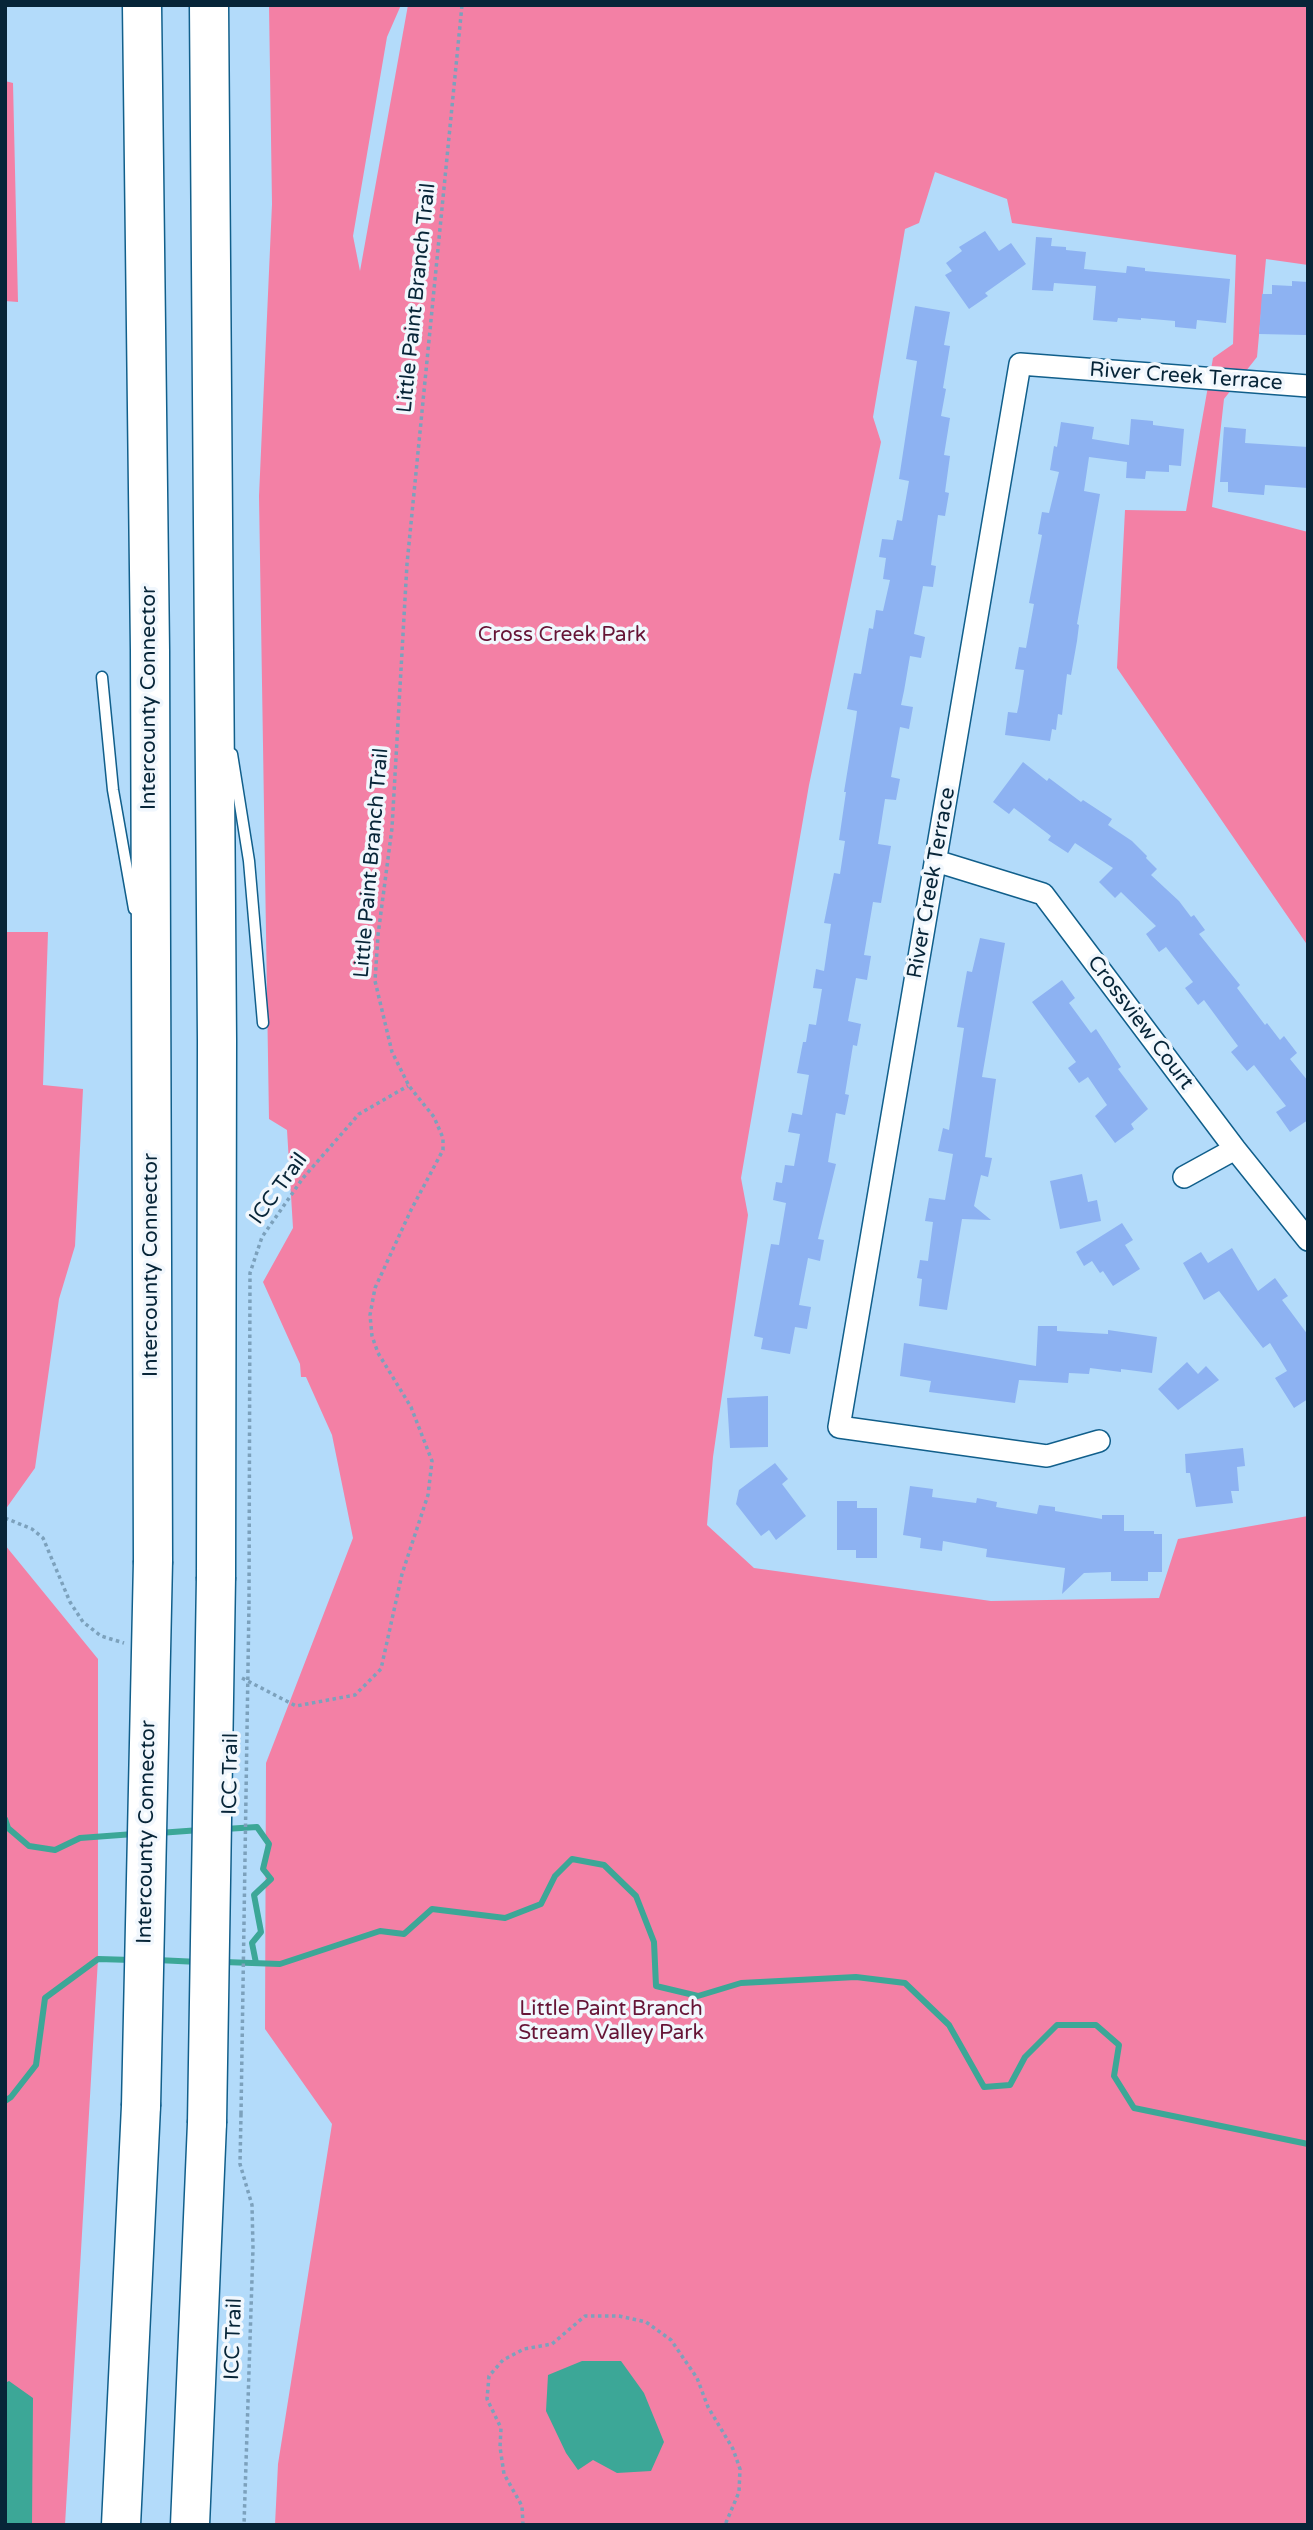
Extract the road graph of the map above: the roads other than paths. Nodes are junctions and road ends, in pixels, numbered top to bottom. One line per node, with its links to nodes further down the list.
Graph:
1 (142, 5): 11 (highway, Intercounty Connector)
2 (209, 5): 4 (highway)
3 (1308, 386): 8 (street, River Creek Terrace)
4 (215, 657): 6 (lane); 18 (highway, bridge)
5 (103, 677): 9 (lane)
6 (226, 721)
7 (231, 747): 12 (lane)
8 (936, 861): 13 (street, Crossview Court); 16 (street, River Creek Terrace)
9 (135, 914)
10 (140, 941): 11 (lane)
11 (150, 994): 17 (highway, Intercounty Connector, bridge)
12 (264, 1023)
13 (1235, 1149): 14 (street); 15 (street, Crossview Court)
14 (1184, 1178)
15 (1308, 1240)
16 (1099, 1441)
17 (121, 2525)
18 (190, 2525)

